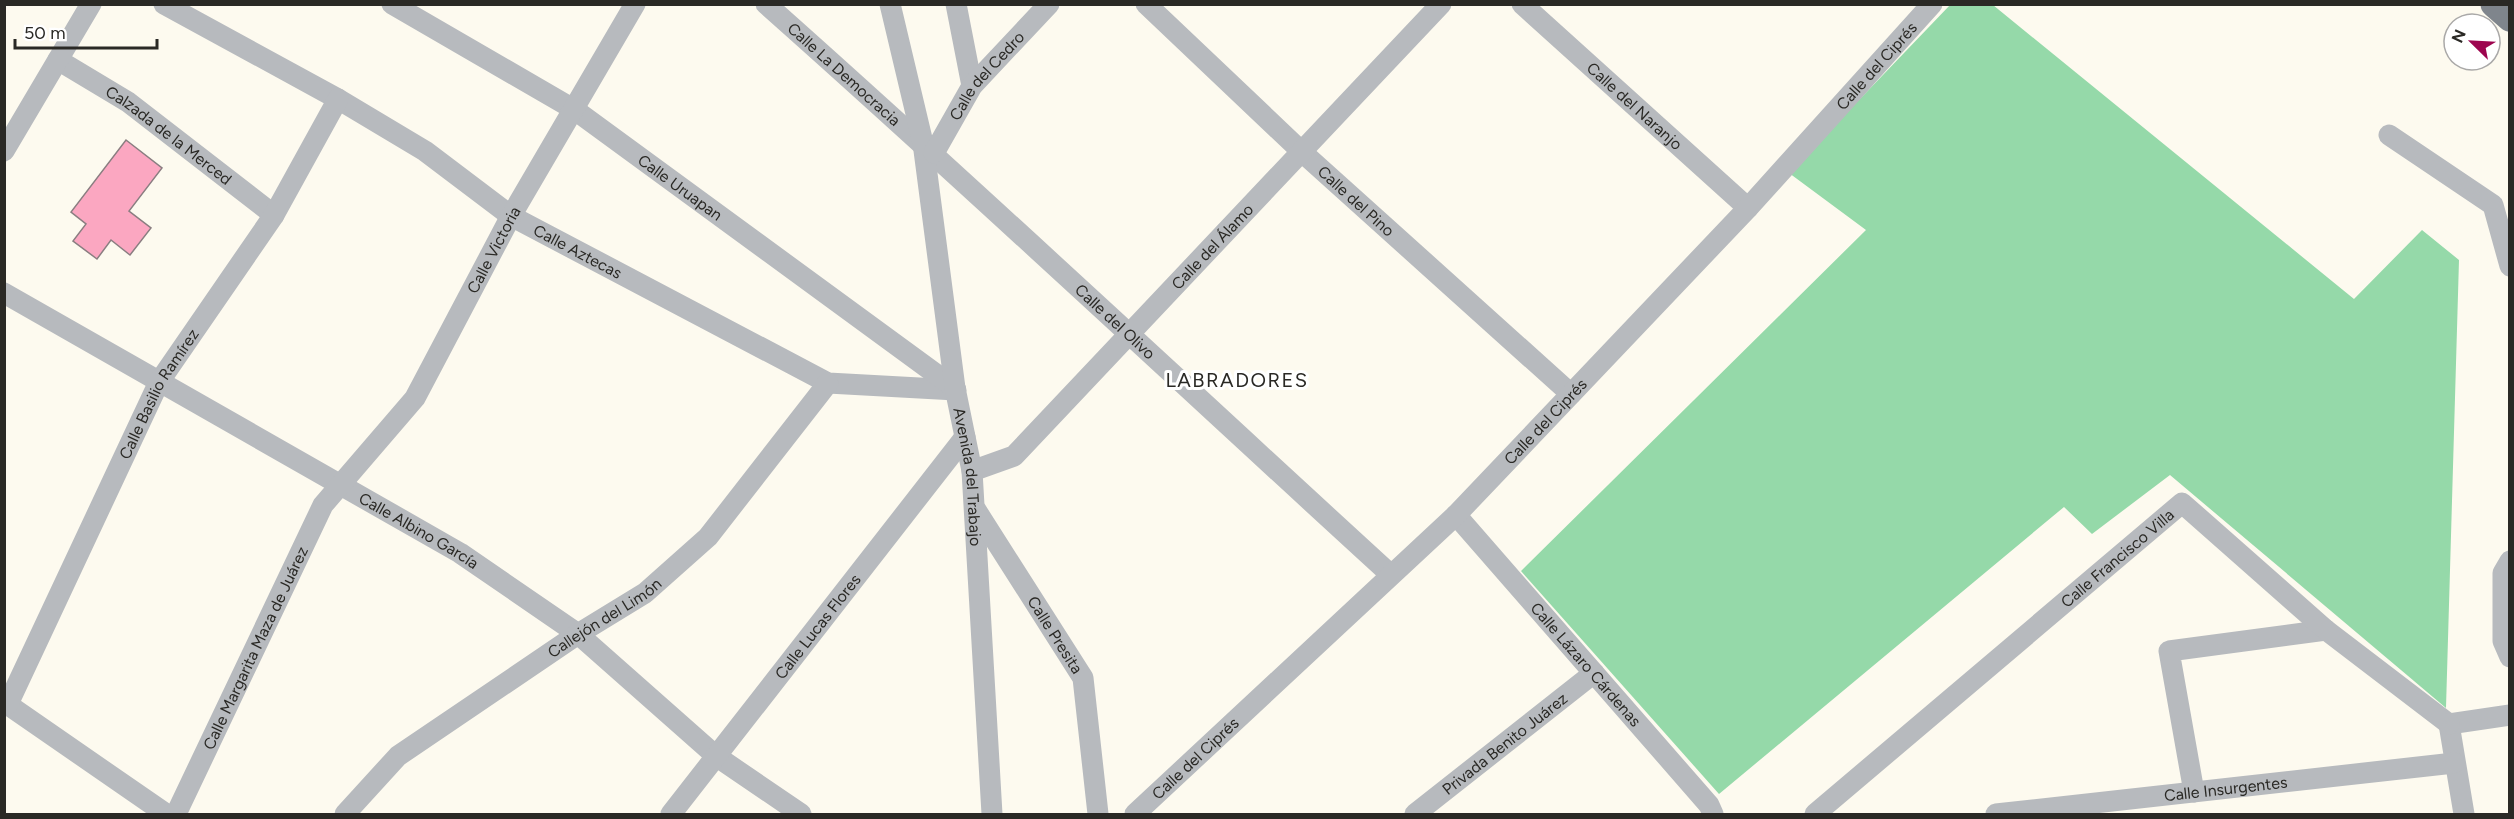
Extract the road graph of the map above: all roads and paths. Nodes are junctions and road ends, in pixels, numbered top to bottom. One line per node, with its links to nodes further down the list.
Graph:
1 (91, 4): 15 (street)
2 (164, 4): 17 (street, Calle Aztecas)
3 (392, 4): 18 (street, Calle Uruapan)
4 (635, 4): 18 (street, Calle Victoria)
5 (766, 4): 20 (street, Calle La Democracia)
6 (890, 4): 20 (street, Avenida del Trabajo)
7 (956, 4): 16 (street)
8 (1049, 4): 16 (street, Calle del Cedro)
9 (1146, 4): 22 (street, Calle del Pino)
10 (1441, 4): 22 (street, Calle del Álamo)
11 (1522, 4): 23 (street, Calle del Naranjo)
12 (1932, 4): 23 (street, Calle del Ciprés)
13 (2494, 4): 14 (main road)
14 (2510, 18)
15 (58, 60): 21 (street); 24 (street, Calzada de la Merced)
16 (972, 86): 20 (street, Calle del Cedro)
17 (338, 99): 24 (street, Calle Basilio Ramírez); 25 (street, Calle Aztecas)
18 (575, 110): 25 (street, Calle Victoria); 31 (street, Calle Uruapan)
19 (2390, 135): 26 (street)
20 (928, 148): 28 (street, Calle del Olivo); 31 (street, Avenida del Trabajo)
21 (4, 151)
22 (1302, 152): 28 (street, Calle del Álamo); 32 (street, Calle del Pino)
23 (1748, 207): 32 (street, Calle del Ciprés)
24 (274, 215): 29 (street, Calle Basilio Ramírez)
25 (511, 216): 30 (street, Calle Aztecas); 35 (street, Calle Victoria)
26 (2510, 266)
27 (4, 294): 29 (street, Calle Albino García)
28 (1129, 336): 34 (street, Calle del Álamo); 39 (street, Calle del Olivo)
29 (159, 382): 35 (street, Calle Albino García); 44 (street, Calle Basilio Ramírez)
30 (828, 383): 31 (street, Calle Aztecas); 41 (street, Callejón del Limón)
31 (956, 389): 33 (street, Avenida del Trabajo)
32 (1571, 394): 37 (street, Calle del Ciprés)
33 (965, 437): 34 (street, Avenida del Trabajo); 47 (street, Calle Lucas Flores)
34 (972, 471): 36 (street, Avenida del Trabajo)
35 (340, 485): 41 (street, Calle Albino García); 53 (street, Calle Margarita Maza de Juárez)
36 (974, 507): 57 (street, Avenida del Trabajo); 58 (street, Calle Presita)
37 (1456, 515): 39 (street, Calle del Ciprés); 43 (street, Calle Lázaro Cárdenas)
38 (2510, 561): 42 (street)
39 (1390, 574): 59 (street, Calle del Ciprés)
40 (2326, 630): 46 (street, Calle Francisco Villa); 49 (street); 61 (street, Calle Francisco Villa)
41 (578, 634): 47 (street, Calle Albino García); 54 (street, Callejón del Limón)
42 (2510, 657)
43 (1594, 673): 51 (street, Calle Lázaro Cárdenas); 60 (street, Privada Benito Juárez)
44 (6, 703): 52 (street)
45 (2510, 715): 46 (street)
46 (2449, 724): 48 (street)
47 (716, 756): 55 (street, Calle Lucas Flores); 56 (street, Calle Albino García)
48 (2454, 763): 49 (street, Calle Insurgentes); 63 (street)
49 (2194, 792): 50 (street, Calle Insurgentes)
50 (2122, 807): 62 (street, Calle Insurgentes)
51 (1707, 811)
52 (166, 814)
53 (176, 814)
54 (345, 814)
55 (670, 814)
56 (801, 814)
57 (992, 814)
58 (1098, 814)
59 (1136, 814)
60 (1415, 814)
61 (1815, 814)
62 (1996, 814)
63 (2464, 814)

